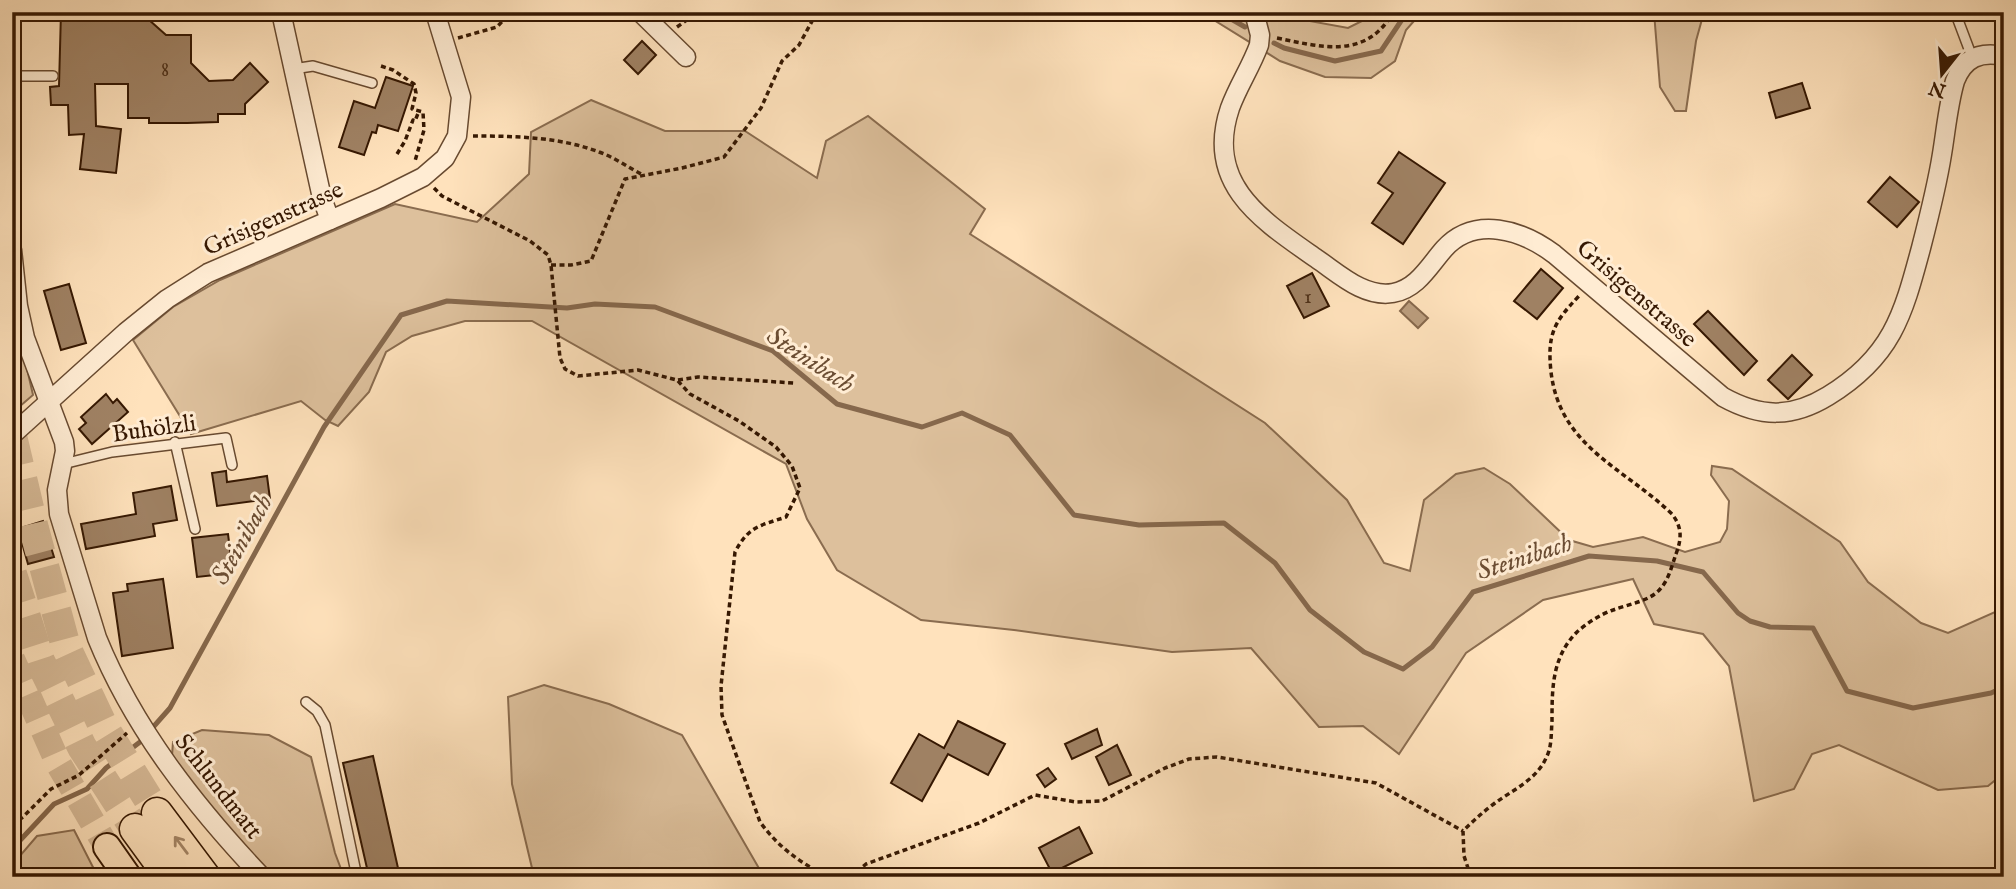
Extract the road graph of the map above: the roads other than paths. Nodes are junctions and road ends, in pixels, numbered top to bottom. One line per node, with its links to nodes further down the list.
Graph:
1 (281, 12): 9 (street)
2 (435, 12): 13 (street, Grisigenstrasse)
3 (640, 12): 7 (street)
4 (1254, 12): 8 (street, Grisigenstrasse)
5 (1955, 12): 8 (lane)
6 (2004, 56): 8 (street)
7 (686, 57)
8 (1972, 57)
9 (293, 69): 12 (lane); 13 (street)
10 (12, 76): 11 (lane)
11 (52, 76)
12 (372, 83)
13 (330, 220): 15 (street, Grisigenstrasse)
14 (12, 250): 15 (street, Schlundmatt)
15 (49, 402): 16 (street, Grisigenstrasse); 18 (street, Schlundmatt)
16 (12, 435)
17 (175, 442): 18 (lane, Buhölzli); 19 (lane, Buhölzli); 20 (lane)
18 (61, 464): 26 (street, Schlundmatt)
19 (232, 465)
20 (195, 528)
21 (306, 702): 27 (lane)
22 (107, 847): 23 (main road)
23 (128, 877)
24 (170, 877): 25 (highway, one-way to 24)
25 (205, 877)
26 (262, 877)
27 (357, 877)

